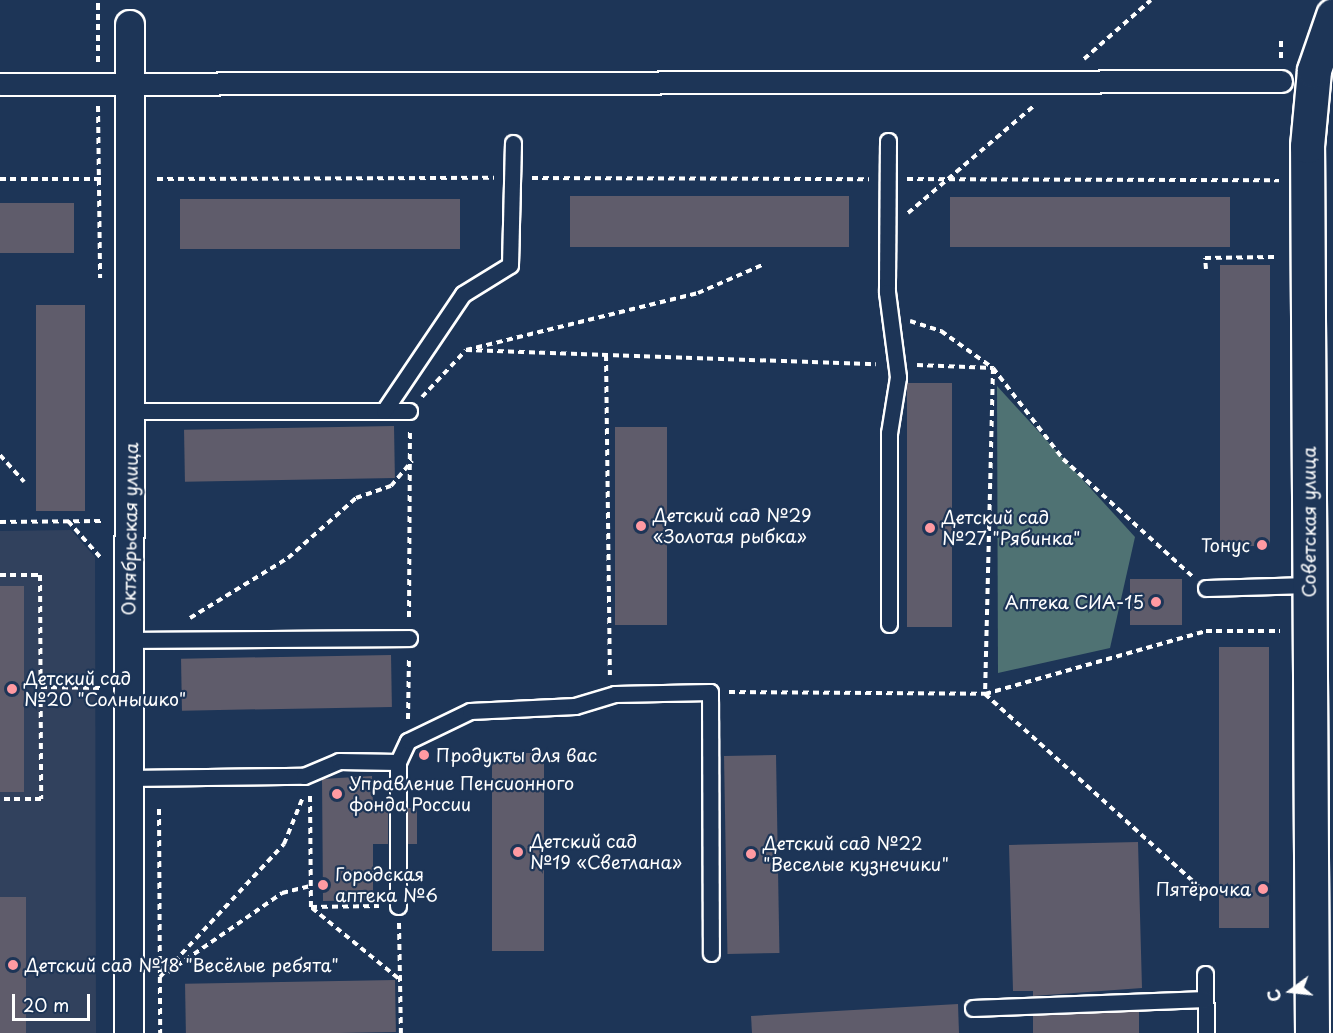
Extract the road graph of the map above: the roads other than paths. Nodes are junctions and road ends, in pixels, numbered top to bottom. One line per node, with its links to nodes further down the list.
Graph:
1 (1326, 17): 8 (main road, Советская улица)
2 (130, 25): 4 (street, Октябрьская улица)
3 (1281, 81): 4 (street)
4 (130, 83): 5 (street); 9 (street, Октябрьская улица)
5 (0, 84)
6 (888, 141): 14 (lane)
7 (513, 143): 10 (lane)
8 (1320, 147): 12 (main road, Советская улица)
9 (131, 411): 10 (lane); 16 (street, Октябрьская улица)
10 (384, 411): 11 (lane)
11 (409, 411)
12 (1309, 585): 13 (lane); 26 (main road, Советская улица)
13 (1206, 588)
14 (889, 624)
15 (409, 638): 16 (lane)
16 (129, 640): 18 (street, Октябрьская улица)
17 (398, 762): 18 (lane); 19 (lane); 20 (lane)
18 (128, 778): 24 (street, Октябрьская улица)
19 (399, 906)
20 (711, 953)
21 (1205, 974): 22 (lane)
22 (1205, 999): 23 (lane); 25 (lane)
23 (973, 1008)
24 (129, 1033)
25 (1206, 1033)
26 (1312, 1033)

